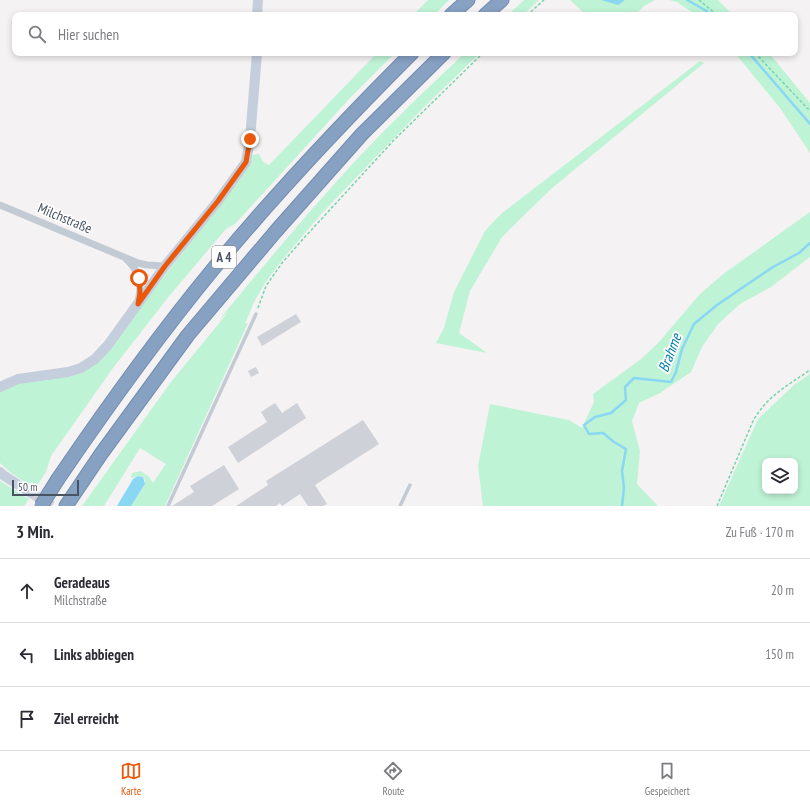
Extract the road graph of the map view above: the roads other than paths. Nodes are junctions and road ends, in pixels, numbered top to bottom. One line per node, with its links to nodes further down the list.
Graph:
1 (258, 0): 4 (street)
2 (468, 0): 5 (highway)
3 (502, 0): 6 (highway)
4 (257, 12)
5 (454, 12)
6 (488, 12)
7 (257, 56): 12 (street)
8 (409, 56): 19 (highway, A 4, bridge)
9 (441, 56): 20 (highway, A 4)
10 (0, 205): 11 (street, Milchstraße)
11 (120, 255): 12 (street, Milchstraße); 13 (street, Milchstraße)
12 (165, 266): 13 (street)
13 (138, 304): 15 (street)
14 (256, 314): 21 (lane)
15 (0, 387)
16 (0, 472): 18 (street)
17 (410, 485): 22 (lane)
18 (32, 493)
19 (41, 506)
20 (66, 506)
21 (168, 506)
22 (400, 506)

